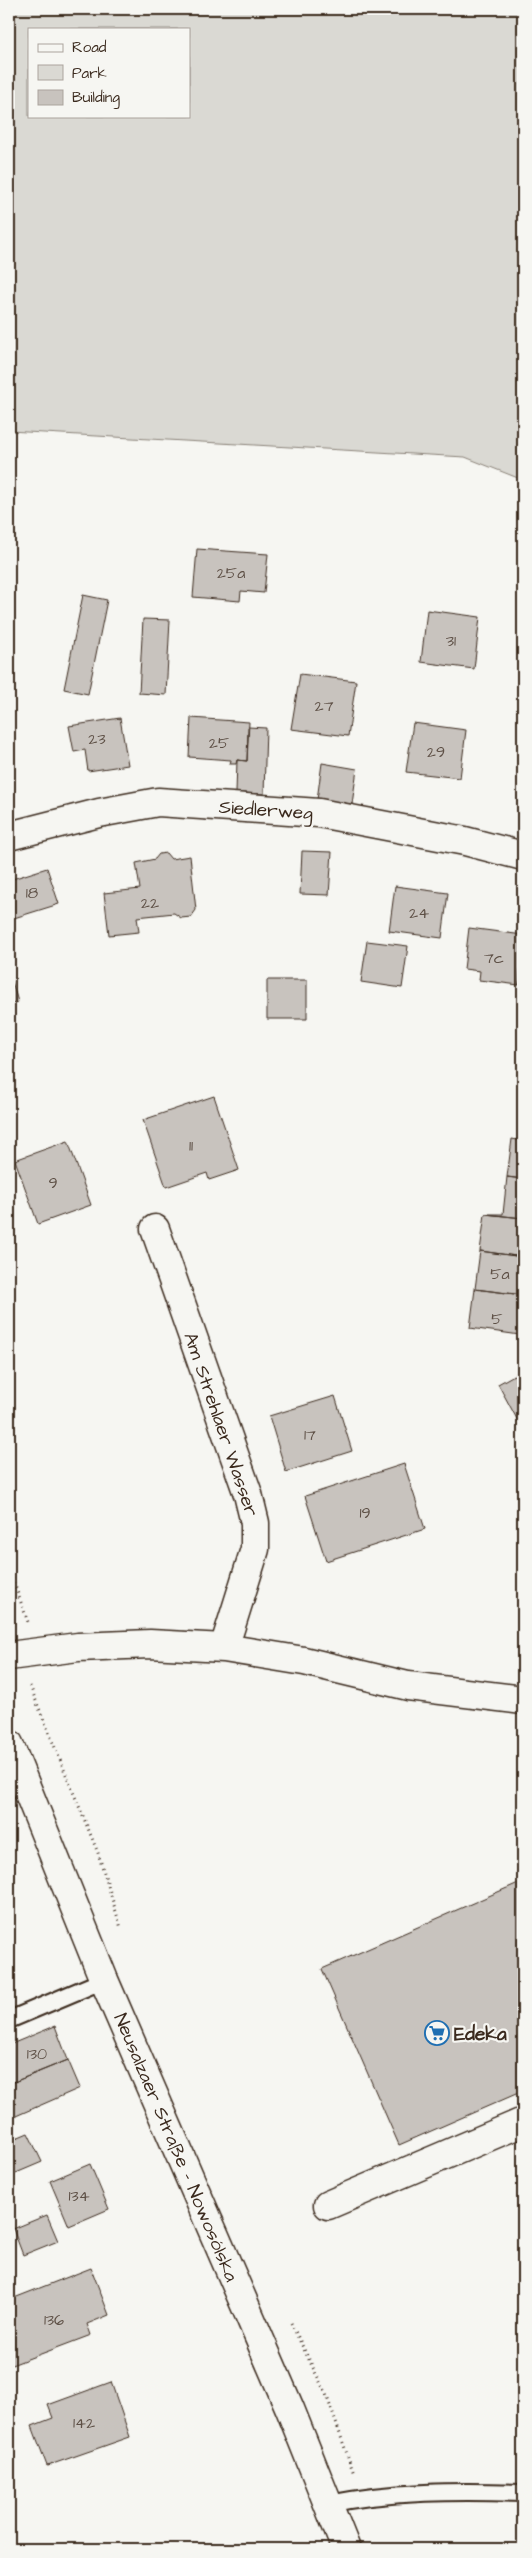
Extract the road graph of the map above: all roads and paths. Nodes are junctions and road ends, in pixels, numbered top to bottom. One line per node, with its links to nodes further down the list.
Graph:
1 (9, 836): 2 (street, Siedlerweg)
2 (523, 856)
3 (155, 1230): 5 (street, Am Strehlaer Wasser)
4 (9, 1569): 6 (path)
5 (224, 1648): 6 (street); 7 (street)
6 (19, 1655): 9 (path)
7 (523, 1700)
8 (9, 1744): 10 (street, Neusalzaer Straße - Nowosólska)
9 (123, 1936)
10 (104, 1980): 11 (lane); 17 (street, Neusalzaer Straße - Nowosólska)
11 (9, 2020)
12 (523, 2122): 13 (street)
13 (328, 2205)
14 (286, 2314): 16 (path)
15 (523, 2493): 16 (lane)
16 (362, 2497): 17 (lane)
17 (328, 2504): 18 (street, Neusalzaer Straße - Nowosólska)
18 (346, 2549)

